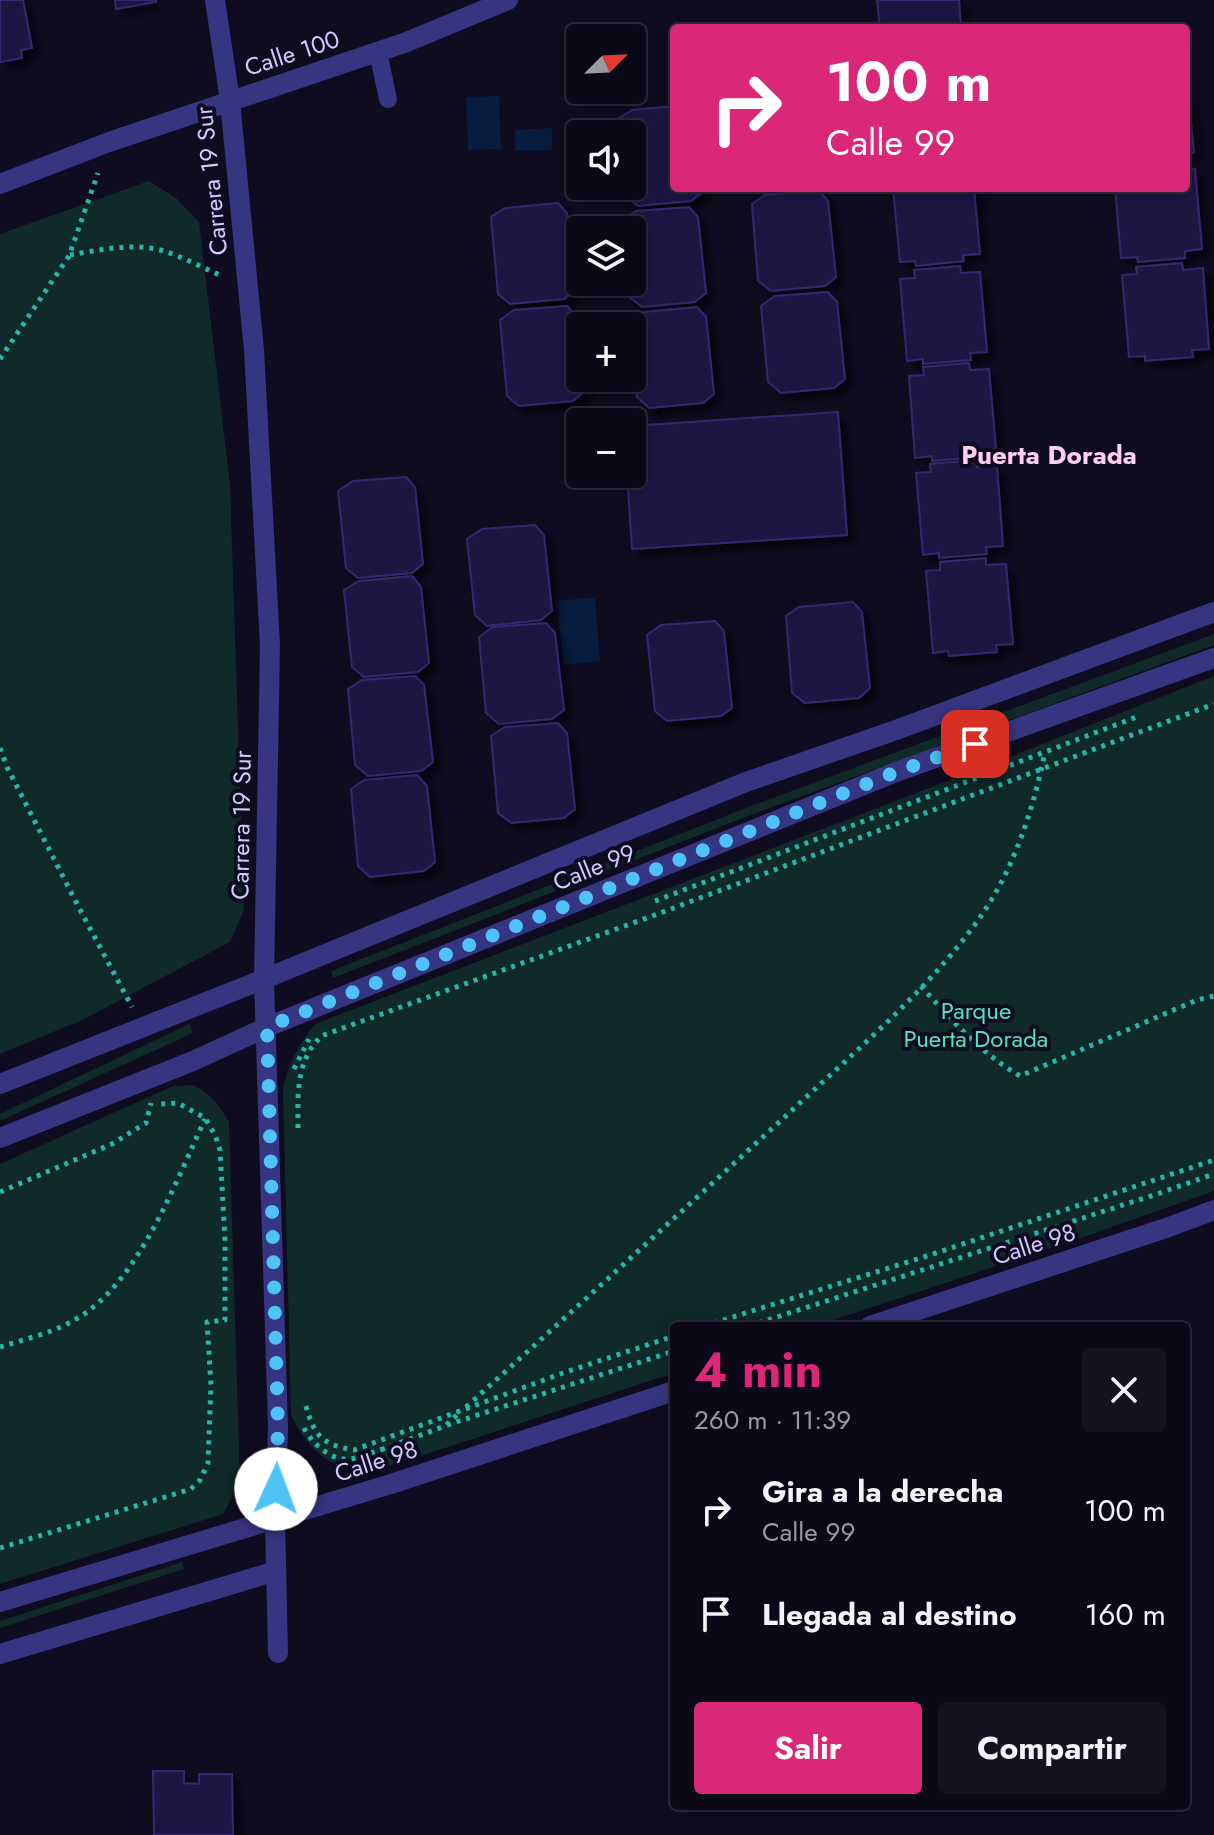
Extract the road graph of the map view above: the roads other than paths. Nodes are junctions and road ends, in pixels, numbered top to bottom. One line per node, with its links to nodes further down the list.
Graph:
1 (215, 0): 5 (street, Carrera 19 Sur)
2 (508, 0): 3 (street, Calle 100)
3 (378, 52): 4 (lane); 5 (street, Calle 100)
4 (388, 99)
5 (230, 101): 6 (street, Calle 100); 9 (street, Carrera 19 Sur)
6 (0, 184)
7 (1214, 612): 9 (street, Calle 99)
8 (1214, 658): 10 (street, Calle 99)
9 (264, 979): 10 (street, Carrera 19 Sur); 11 (street, Calle 99)
10 (267, 1027): 12 (street, Calle 99); 16 (street, Carrera 19 Sur)
11 (0, 1084)
12 (0, 1138)
13 (1214, 1210): 14 (street, Calle 98)
14 (882, 1322)
15 (670, 1392): 16 (street, Calle 98)
16 (275, 1520): 17 (street, Carrera 19 Sur); 18 (street, Calle 98)
17 (276, 1571): 19 (street, Carrera 19 Sur); 20 (street)
18 (0, 1602)
19 (278, 1653)
20 (0, 1654)

